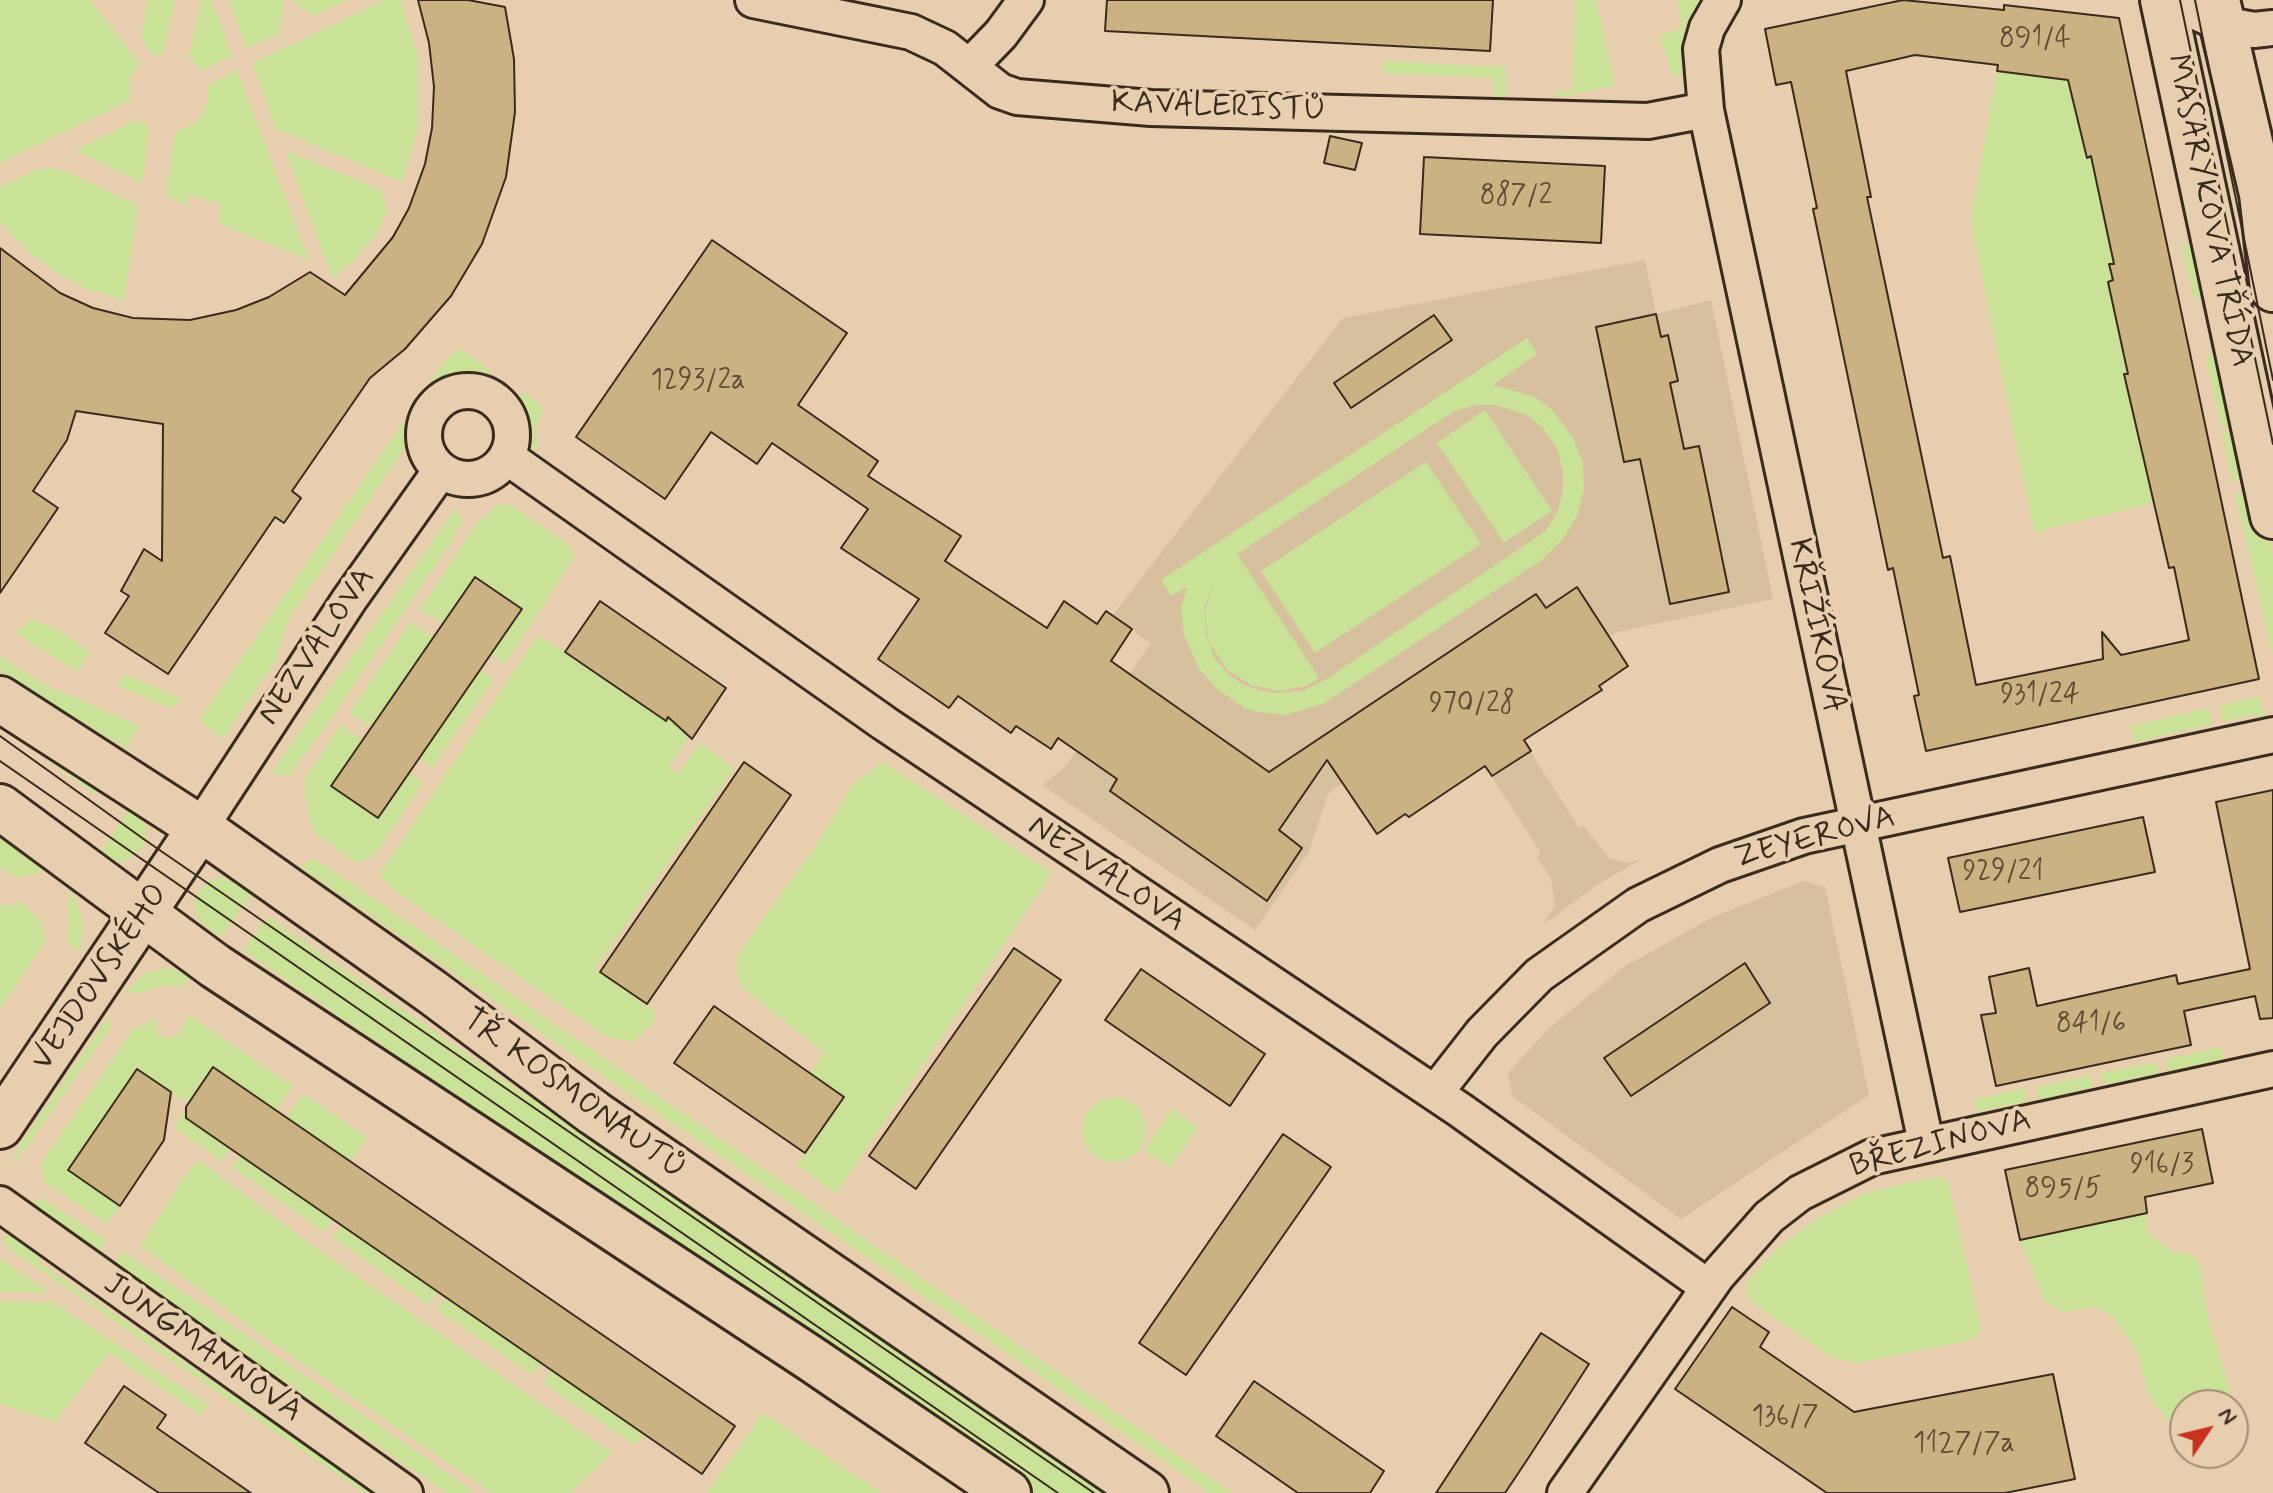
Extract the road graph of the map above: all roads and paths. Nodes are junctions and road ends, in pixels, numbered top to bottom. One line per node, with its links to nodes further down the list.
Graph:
1 (753, 0): 8 (street, KAVALERISTŮ)
2 (1026, 0): 8 (street)
3 (1723, 0): 9 (street, KŘIŽÍKOVA)
4 (2163, 0): 13 (street, MASARYKOVA TŘÍDA)
5 (2170, 0): 6 (street)
6 (2220, 12): 7 (street); 10 (street, MASARYKOVA TŘÍDA)
7 (2269, 28)
8 (970, 66): 9 (street, KAVALERISTŮ)
9 (1706, 110): 17 (street, KŘIŽÍKOVA)
10 (2273, 289)
11 (507, 457): 12 (street); 12 (street); 21 (street, NEZVALOVA)
12 (441, 470): 18 (street, NEZVALOVA)
13 (2273, 516)
14 (0, 699): 18 (street, TŘ. KOSMONAUTŮ)
15 (2273, 735): 17 (street, ZEYEROVA)
16 (0, 807): 19 (street)
17 (1858, 825): 21 (street, ZEYEROVA); 23 (street, KŘIŽÍKOVA)
18 (200, 828): 19 (street, VEJDOVSKÉHO); 28 (street, TŘ. KOSMONAUTŮ)
19 (143, 914): 22 (street, VEJDOVSKÉHO); 27 (street)
20 (2273, 1069): 23 (street, BŘEZINOVA)
21 (1435, 1093): 25 (street, NEZVALOVA)
22 (0, 1126)
23 (1926, 1143): 25 (street, BŘEZINOVA)
24 (0, 1204): 26 (street, JUNGMANNOVA)
25 (1708, 1287): 29 (street, BŘEZINOVA)
26 (405, 1493)
27 (1008, 1493)
28 (1146, 1493)
29 (1565, 1493)

